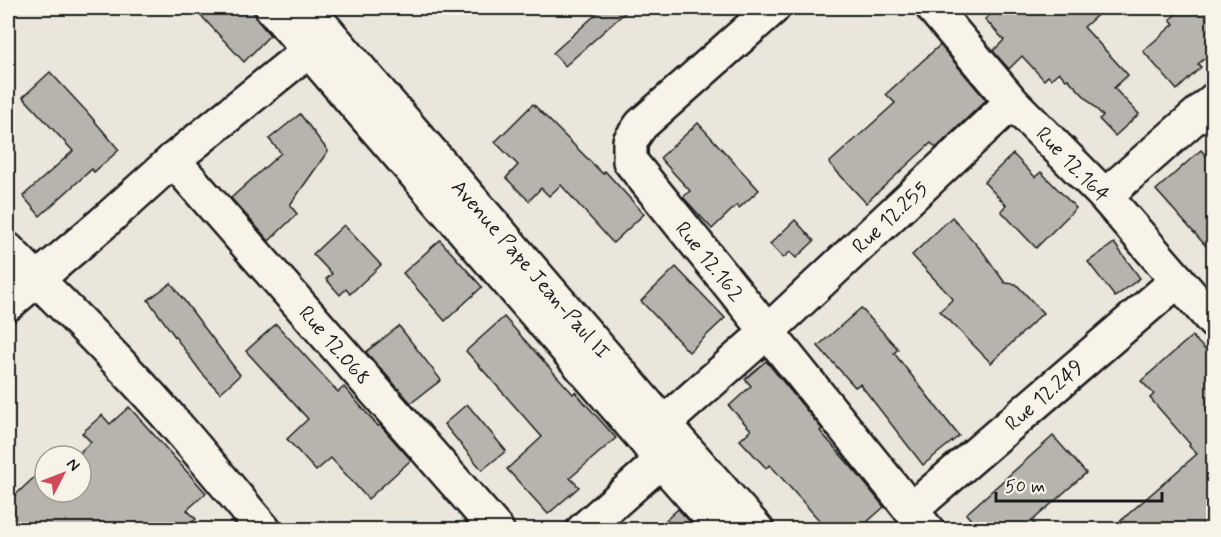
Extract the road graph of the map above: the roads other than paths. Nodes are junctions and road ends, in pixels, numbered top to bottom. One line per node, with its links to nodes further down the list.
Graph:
1 (272, 8): 5 (street, Avenue Pape Jean-Paul II)
2 (307, 8): 16 (street, Avenue Pape Jean-Paul II)
3 (773, 8): 15 (street, Rue 12.162)
4 (947, 13): 7 (street, Rue 12.164)
5 (309, 50): 8 (street); 16 (street, Avenue Pape Jean-Paul II)
6 (1214, 100): 9 (street)
7 (1012, 102): 9 (street, Rue 12.164); 15 (street, Rue 12.255)
8 (173, 159): 11 (street); 19 (street, Rue 12.068)
9 (1105, 196): 12 (street, Rue 12.164)
10 (8, 250): 11 (street)
11 (37, 280): 13 (street); 18 (street)
12 (1178, 280): 14 (street, Rue 12.164); 17 (street, Rue 12.249)
13 (8, 304)
14 (1214, 322)
15 (767, 332): 16 (street, Rue 12.255); 17 (street, Rue 12.162)
16 (656, 441): 20 (street, Rue 12.255); 21 (street, Avenue Pape Jean-Paul II); 22 (street, Avenue Pape Jean-Paul II)
17 (919, 520)
18 (264, 530)
19 (497, 530)
20 (583, 530)
21 (722, 530)
22 (757, 530)

